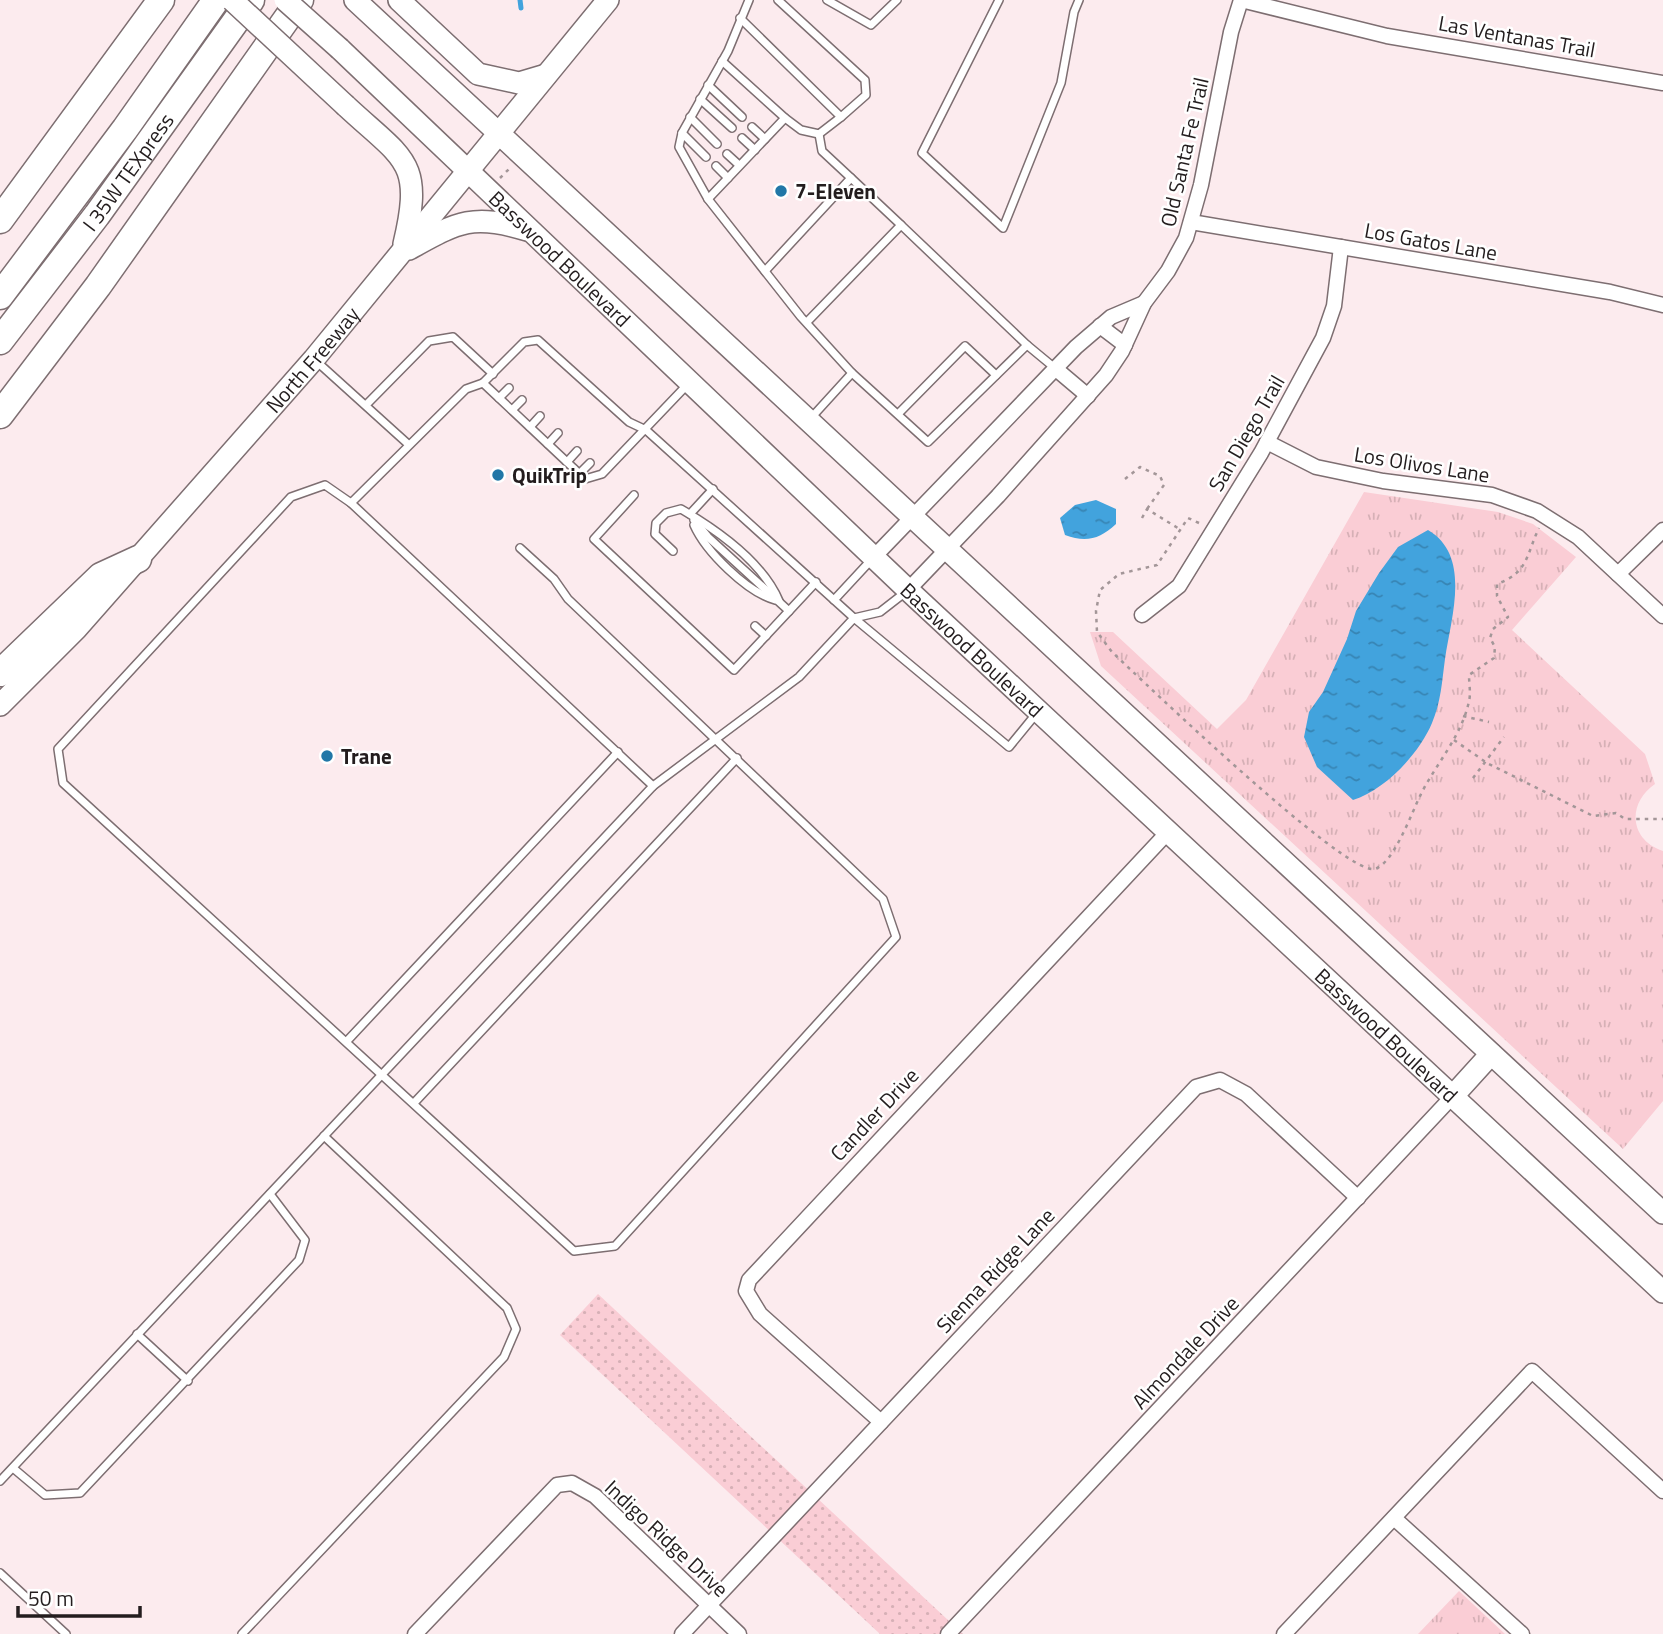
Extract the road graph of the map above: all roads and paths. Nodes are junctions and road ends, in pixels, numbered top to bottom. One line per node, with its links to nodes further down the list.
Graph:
1 (161, 0): 46 (highway)
2 (216, 0): 53 (highway, I 35W TEXpress)
3 (233, 0): 51 (main road, bridge)
4 (251, 0): 58 (highway, I 35W TEXpress)
5 (285, 0): 41 (main road, Basswood Boulevard, bridge)
6 (300, 0): 84 (highway)
7 (355, 0): 30 (main road)
8 (608, 0): 19 (main road, North Freeway)
9 (749, 0): 17 (lane)
10 (778, 0): 25 (lane)
11 (827, 0): 12 (lane)
12 (897, 0)
13 (999, 0): 14 (lane)
14 (1079, 0)
15 (1241, 0): 20 (street, Las Ventanas Trail); 47 (street, Old Santa Fe Trail)
16 (404, 5): 19 (main road)
17 (740, 18): 18 (lane); 25 (lane)
18 (722, 61): 21 (lane); 26 (lane)
19 (546, 75): 30 (main road, North Freeway)
20 (1663, 83)
21 (708, 86): 22 (lane); 24 (lane)
22 (700, 99): 23 (lane); 28 (lane)
23 (690, 117): 29 (lane); 34 (lane)
24 (742, 117)
25 (841, 117): 31 (lane)
26 (785, 118): 31 (lane); 33 (lane)
27 (752, 127): 33 (lane)
28 (732, 128)
29 (682, 133): 37 (lane); 45 (lane)
30 (499, 134): 41 (main road, North Freeway); 87 (main road)
31 (819, 134): 43 (lane)
32 (742, 138): 35 (lane)
33 (765, 139): 35 (lane)
34 (717, 144)
35 (755, 150): 38 (lane)
36 (727, 154): 38 (lane)
37 (706, 156)
38 (739, 165): 42 (lane)
39 (512, 166): 44 (path)
40 (716, 166): 42 (lane)
41 (467, 169): 49 (main road, Basswood Boulevard); 51 (main road, North Freeway)
42 (727, 178): 45 (lane)
43 (851, 178): 48 (lane); 52 (lane)
44 (498, 181)
45 (708, 199): 52 (lane)
46 (0, 220)
47 (1191, 222): 50 (street, Los Gatos Lane); 54 (street, Old Santa Fe Trail)
48 (901, 225): 56 (lane); 59 (lane)
49 (533, 232): 51 (main road); 71 (main road, Basswood Boulevard)
50 (1341, 247): 55 (street, Los Gatos Lane); 93 (street, San Diego Trail)
51 (401, 253): 63 (main road, North Freeway)
52 (765, 271): 56 (lane)
53 (0, 296)
54 (1144, 303): 57 (street); 60 (street, Old Santa Fe Trail)
55 (1663, 304)
56 (807, 322): 67 (lane)
57 (1100, 326): 60 (street); 66 (street)
58 (0, 341)
59 (1027, 345): 66 (lane); 69 (lane)
60 (1125, 345): 76 (street, Old Santa Fe Trail)
61 (547, 348): 62 (lane); 64 (lane); 68 (lane)
62 (540, 355)
63 (314, 359): 80 (lane); 116 (main road, North Freeway)
64 (561, 360): 65 (lane); 70 (lane)
65 (553, 368)
66 (1056, 369): 76 (street); 107 (street)
67 (852, 373): 83 (lane); 87 (lane)
68 (493, 374): 72 (lane); 80 (lane)
69 (996, 375): 83 (lane); 83 (lane)
70 (579, 376): 73 (lane); 75 (lane)
71 (690, 382): 90 (lane); 115 (main road, Basswood Boulevard)
72 (483, 383): 77 (lane); 94 (lane)
73 (571, 384)
74 (509, 388): 77 (lane)
75 (596, 393): 79 (lane); 82 (lane)
76 (1088, 397): 113 (street, Old Santa Fe Trail)
77 (499, 398): 81 (lane)
78 (522, 400): 81 (lane)
79 (589, 401)
80 (366, 405): 94 (lane)
81 (512, 410): 89 (lane)
82 (617, 411): 86 (lane); 88 (lane)
83 (898, 413)
84 (0, 415)
85 (540, 416): 89 (lane)
86 (609, 419)
87 (810, 419): 107 (main road)
88 (629, 422): 90 (lane); 91 (lane)
89 (530, 427): 95 (lane)
90 (646, 430): 99 (lane); 101 (lane)
91 (621, 431)
92 (558, 433): 95 (lane)
93 (1267, 442): 106 (street, Los Olivos Lane); 122 (street, San Diego Trail)
94 (408, 444): 103 (lane)
95 (548, 444): 97 (lane)
96 (578, 452): 97 (lane)
97 (567, 462): 99 (lane)
98 (590, 463): 99 (lane)
99 (580, 473)
100 (1125, 479): 104 (path)
101 (713, 489): 105 (lane); 118 (lane)
102 (634, 495): 126 (lane)
103 (351, 503): 135 (lane); 142 (lane)
104 (1147, 509): 108 (path); 110 (path)
105 (690, 514): 114 (lane); 121 (lane)
106 (1546, 517): 117 (street, Los Olivos Lane); 130 (path)
107 (914, 518): 113 (main road); 115 (street)
108 (1142, 518)
109 (1202, 525): 110 (path)
110 (1181, 530): 134 (path)
111 (1663, 530): 117 (street)
112 (520, 548): 133 (lane)
113 (947, 549): 119 (street, Old Santa Fe Trail); 143 (main road)
114 (673, 551)
115 (873, 558): 119 (main road, Basswood Boulevard); 120 (lane)
116 (138, 559): 127 (highway); 128 (main road, North Freeway)
117 (1618, 574): 123 (street, Los Olivos Lane)
118 (816, 582): 120 (lane); 121 (lane)
119 (908, 590): 124 (lane); 129 (main road, Basswood Boulevard)
120 (835, 600): 124 (lane)
121 (789, 611): 126 (lane)
122 (1142, 615)
123 (1663, 616)
124 (854, 618): 129 (lane); 133 (lane)
125 (755, 626): 126 (lane)
126 (766, 636)
127 (0, 673)
128 (0, 705)
129 (1038, 711): 141 (main road, Basswood Boulevard)
130 (1463, 716): 131 (path); 134 (path)
131 (1489, 722)
132 (1504, 737): 137 (path)
133 (716, 738): 136 (lane); 139 (lane)
134 (1454, 740): 137 (path)
135 (618, 752): 139 (lane); 142 (lane)
136 (737, 758): 146 (lane); 146 (lane)
137 (1487, 763): 138 (path); 140 (path)
138 (1473, 778)
139 (653, 786): 144 (lane)
140 (1663, 819)
141 (1168, 832): 145 (main road, Basswood Boulevard); 154 (street, Candler Drive)
142 (347, 1041): 144 (lane)
143 (1491, 1054): 145 (main road); 150 (main road)
144 (382, 1073): 146 (lane); 147 (lane)
145 (1452, 1097): 149 (street, Almondale Drive); 151 (main road, Basswood Boulevard)
146 (414, 1103)
147 (324, 1136): 148 (lane); 162 (lane)
148 (270, 1194): 152 (lane); 153 (lane)
149 (1358, 1198): 154 (street, Sienna Ridge Lane); 166 (street, Almondale Drive)
150 (1663, 1213)
151 (1663, 1292)
152 (138, 1334): 153 (lane); 155 (lane)
153 (188, 1381): 155 (lane)
154 (881, 1422): 160 (street, Sienna Ridge Lane)
155 (13, 1468): 156 (lane)
156 (0, 1481)
157 (1663, 1491): 158 (street)
158 (1394, 1518): 167 (street); 168 (street)
159 (0, 1573): 161 (lane)
160 (710, 1605): 163 (street, Indigo Ridge Drive); 164 (street, Sienna Ridge Lane); 165 (street, Indigo Ridge Drive)
161 (66, 1634)
162 (242, 1634)
163 (415, 1634)
164 (682, 1634)
165 (739, 1634)
166 (948, 1634)
167 (1284, 1634)
168 (1522, 1634)

